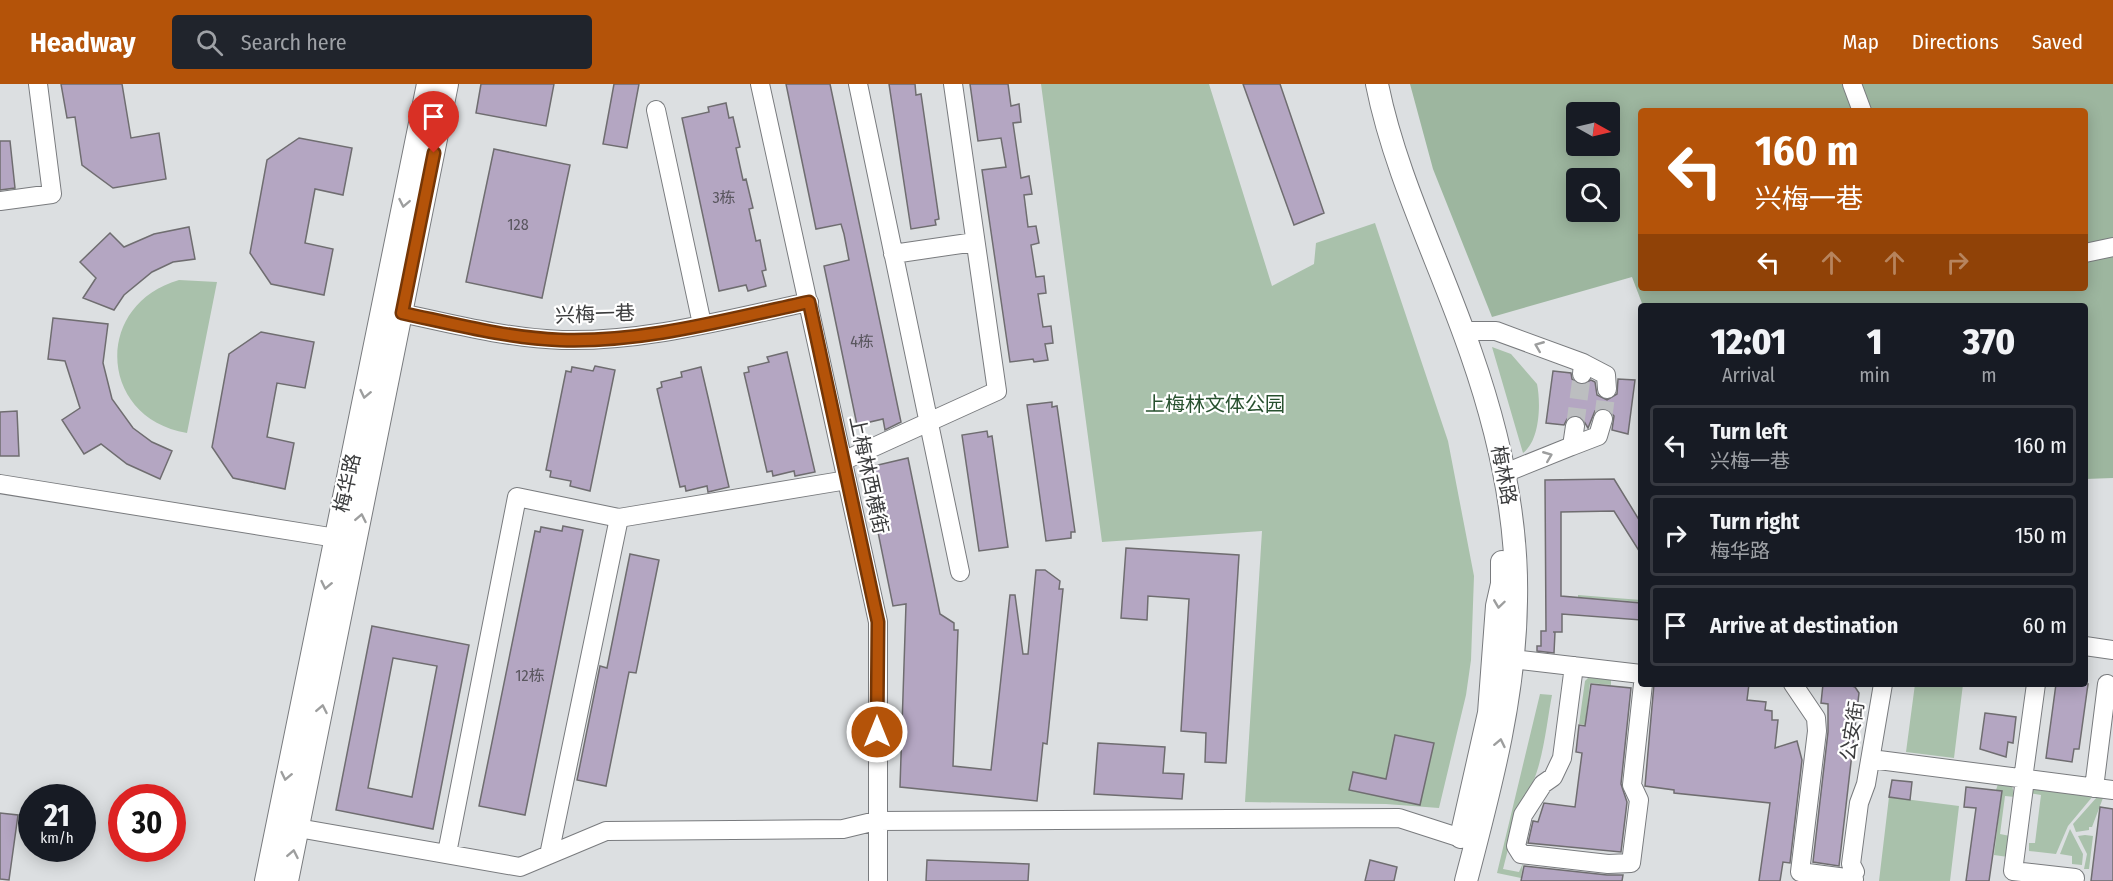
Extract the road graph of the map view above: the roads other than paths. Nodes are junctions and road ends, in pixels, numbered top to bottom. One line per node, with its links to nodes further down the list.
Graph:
1 (38, 84): 12 (street)
2 (428, 84): 18 (main road, 梅华路, one-way to 18)
3 (447, 84): 18 (main road, 梅华路)
4 (760, 84): 17 (street, 上梅林西横街)
5 (858, 84): 16 (street)
6 (952, 84): 13 (street)
7 (1365, 84): 51 (main road, 梅林路, one-way to 51)
8 (1377, 84): 20 (main road, 梅林路)
9 (1852, 84): 10 (street)
10 (1861, 108)
11 (656, 110): 19 (street)
12 (0, 201)
13 (975, 242): 16 (street); 23 (street)
14 (2113, 247): 15 (street)
15 (2088, 253)
16 (893, 254): 23 (street)
17 (809, 302): 19 (street, 兴梅一巷); 26 (street, 上梅林西横街)
18 (393, 311): 19 (street, 兴梅一巷); 31 (main road, 梅华路, one-way to 31); 50 (main road, 梅华路, one-way to 18)
19 (702, 324)
20 (1464, 331): 21 (street, one-way to 20); 27 (main road, 梅林路)
21 (1607, 389)
22 (1603, 419): 25 (street)
23 (928, 422): 26 (street); 32 (street)
24 (1575, 426): 25 (street)
25 (1572, 446): 27 (street, one-way to 25)
26 (843, 461): 28 (street, 上梅林西横街)
27 (1504, 473): 37 (main road, 梅林路)
28 (848, 480): 30 (street); 49 (street, 上梅林西横街)
29 (0, 484): 31 (street)
30 (619, 518): 52 (street); 53 (street)
31 (336, 538): 56 (main road, 梅华路, one-way to 56)
32 (960, 572)
33 (2088, 636): 34 (street)
34 (2113, 640)
35 (2088, 646): 36 (street)
36 (2113, 650)
37 (1512, 659): 38 (street); 60 (main road, 梅林路, one-way to 37)
38 (1574, 666): 39 (street); 41 (street)
39 (1638, 674)
40 (2107, 684): 47 (street)
41 (1643, 687)
42 (1795, 687): 54 (street)
43 (1883, 687): 45 (street, 公安街)
44 (2036, 687): 46 (street)
45 (1870, 759): 46 (street); 54 (street, 公安街)
46 (2024, 779): 47 (street); 55 (street)
47 (2094, 788): 48 (street)
48 (2113, 790)
49 (876, 820): 51 (street); 53 (street); 58 (street, 上梅林西横街)
50 (298, 828): 52 (street); 57 (main road, 梅华路, one-way to 50)
51 (1461, 838): 59 (main road, 梅林路)
52 (447, 853): 53 (street)
53 (549, 855)
54 (1854, 877)
55 (2075, 878)
56 (266, 881)
57 (287, 881)
58 (878, 881)
59 (1450, 881)
60 (1466, 881)

